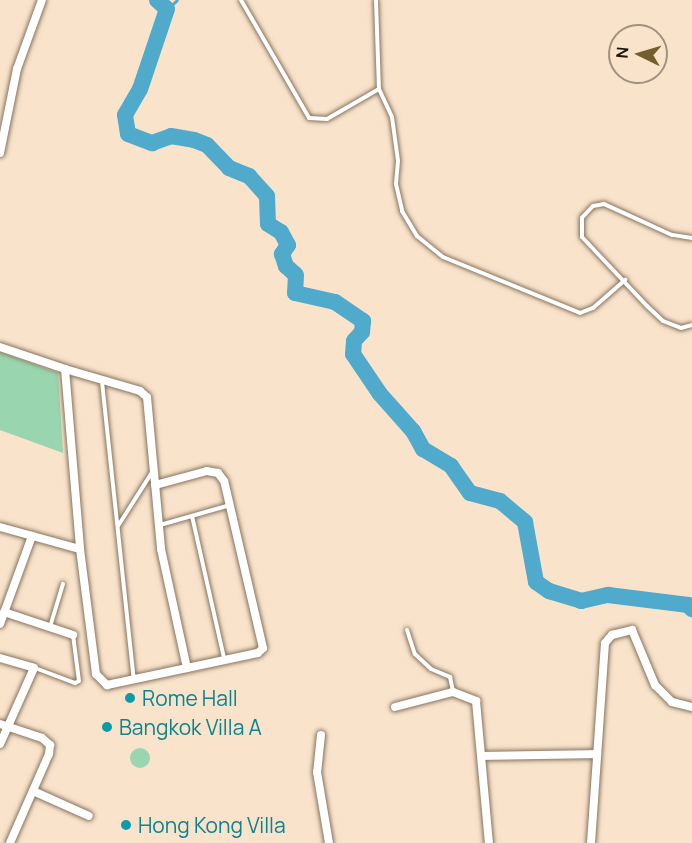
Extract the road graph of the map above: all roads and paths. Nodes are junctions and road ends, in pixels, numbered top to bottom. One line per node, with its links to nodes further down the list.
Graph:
1 (42, 0): 5 (street)
2 (241, 0): 4 (lane)
3 (376, 0): 4 (lane)
4 (379, 88): 7 (lane)
5 (0, 153)
6 (692, 238): 7 (lane)
7 (625, 280): 8 (lane)
8 (692, 325)
9 (0, 347): 10 (street)
10 (65, 369): 11 (street); 20 (street)
11 (102, 381): 12 (street); 17 (lane)
12 (154, 470): 13 (street); 17 (lane)
13 (155, 485): 14 (street); 16 (street)
14 (230, 505): 15 (lane); 28 (street)
15 (192, 516): 16 (lane); 28 (lane)
16 (159, 525): 30 (street)
17 (118, 526): 31 (lane)
18 (0, 527): 19 (street)
19 (32, 536): 20 (street); 22 (street)
20 (80, 549): 31 (street)
21 (63, 584): 24 (lane)
22 (4, 612): 23 (street); 24 (street)
23 (0, 624)
24 (50, 628): 26 (street)
25 (407, 630): 32 (lane)
26 (73, 636): 29 (lane)
27 (0, 657): 29 (street)
28 (224, 660): 30 (street)
29 (34, 668): 35 (street)
30 (187, 668): 31 (street)
31 (134, 679)
32 (453, 692): 33 (street); 39 (street)
33 (395, 707)
34 (692, 707): 38 (street)
35 (4, 725): 37 (street); 40 (street)
36 (321, 735): 43 (street)
37 (0, 744)
38 (597, 754): 39 (street); 45 (street)
39 (483, 756): 44 (street)
40 (33, 791): 41 (street); 42 (street)
41 (88, 816)
42 (10, 843)
43 (329, 843)
44 (489, 843)
45 (591, 843)

